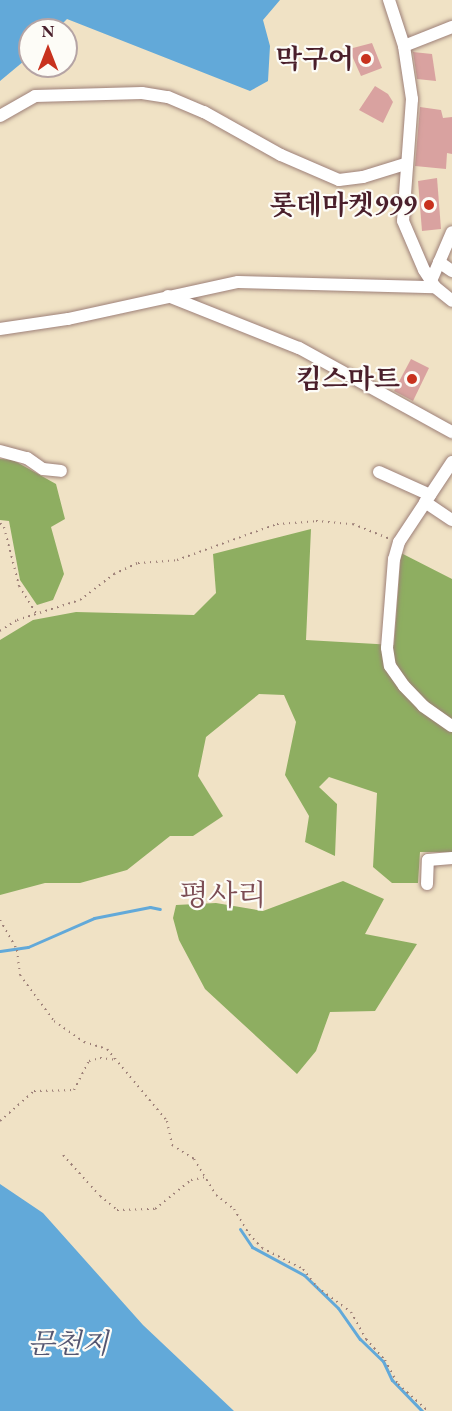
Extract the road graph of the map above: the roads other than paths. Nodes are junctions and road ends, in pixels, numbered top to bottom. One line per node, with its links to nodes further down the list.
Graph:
1 (389, 0): 3 (street)
2 (452, 27): 3 (street)
3 (404, 46): 5 (street)
4 (0, 116): 5 (street)
5 (405, 164): 9 (street)
6 (452, 232): 7 (street)
7 (439, 262): 8 (street); 9 (street)
8 (452, 271)
9 (433, 284): 10 (street); 11 (street)
10 (168, 296): 12 (street); 13 (street)
11 (452, 301)
12 (0, 329)
13 (452, 432)
14 (0, 451): 16 (street)
15 (452, 462): 18 (street)
16 (61, 471)
17 (379, 472): 18 (street)
18 (428, 499): 19 (street); 20 (street)
19 (452, 520)
20 (452, 726)
21 (452, 858): 22 (street)
22 (427, 884)

